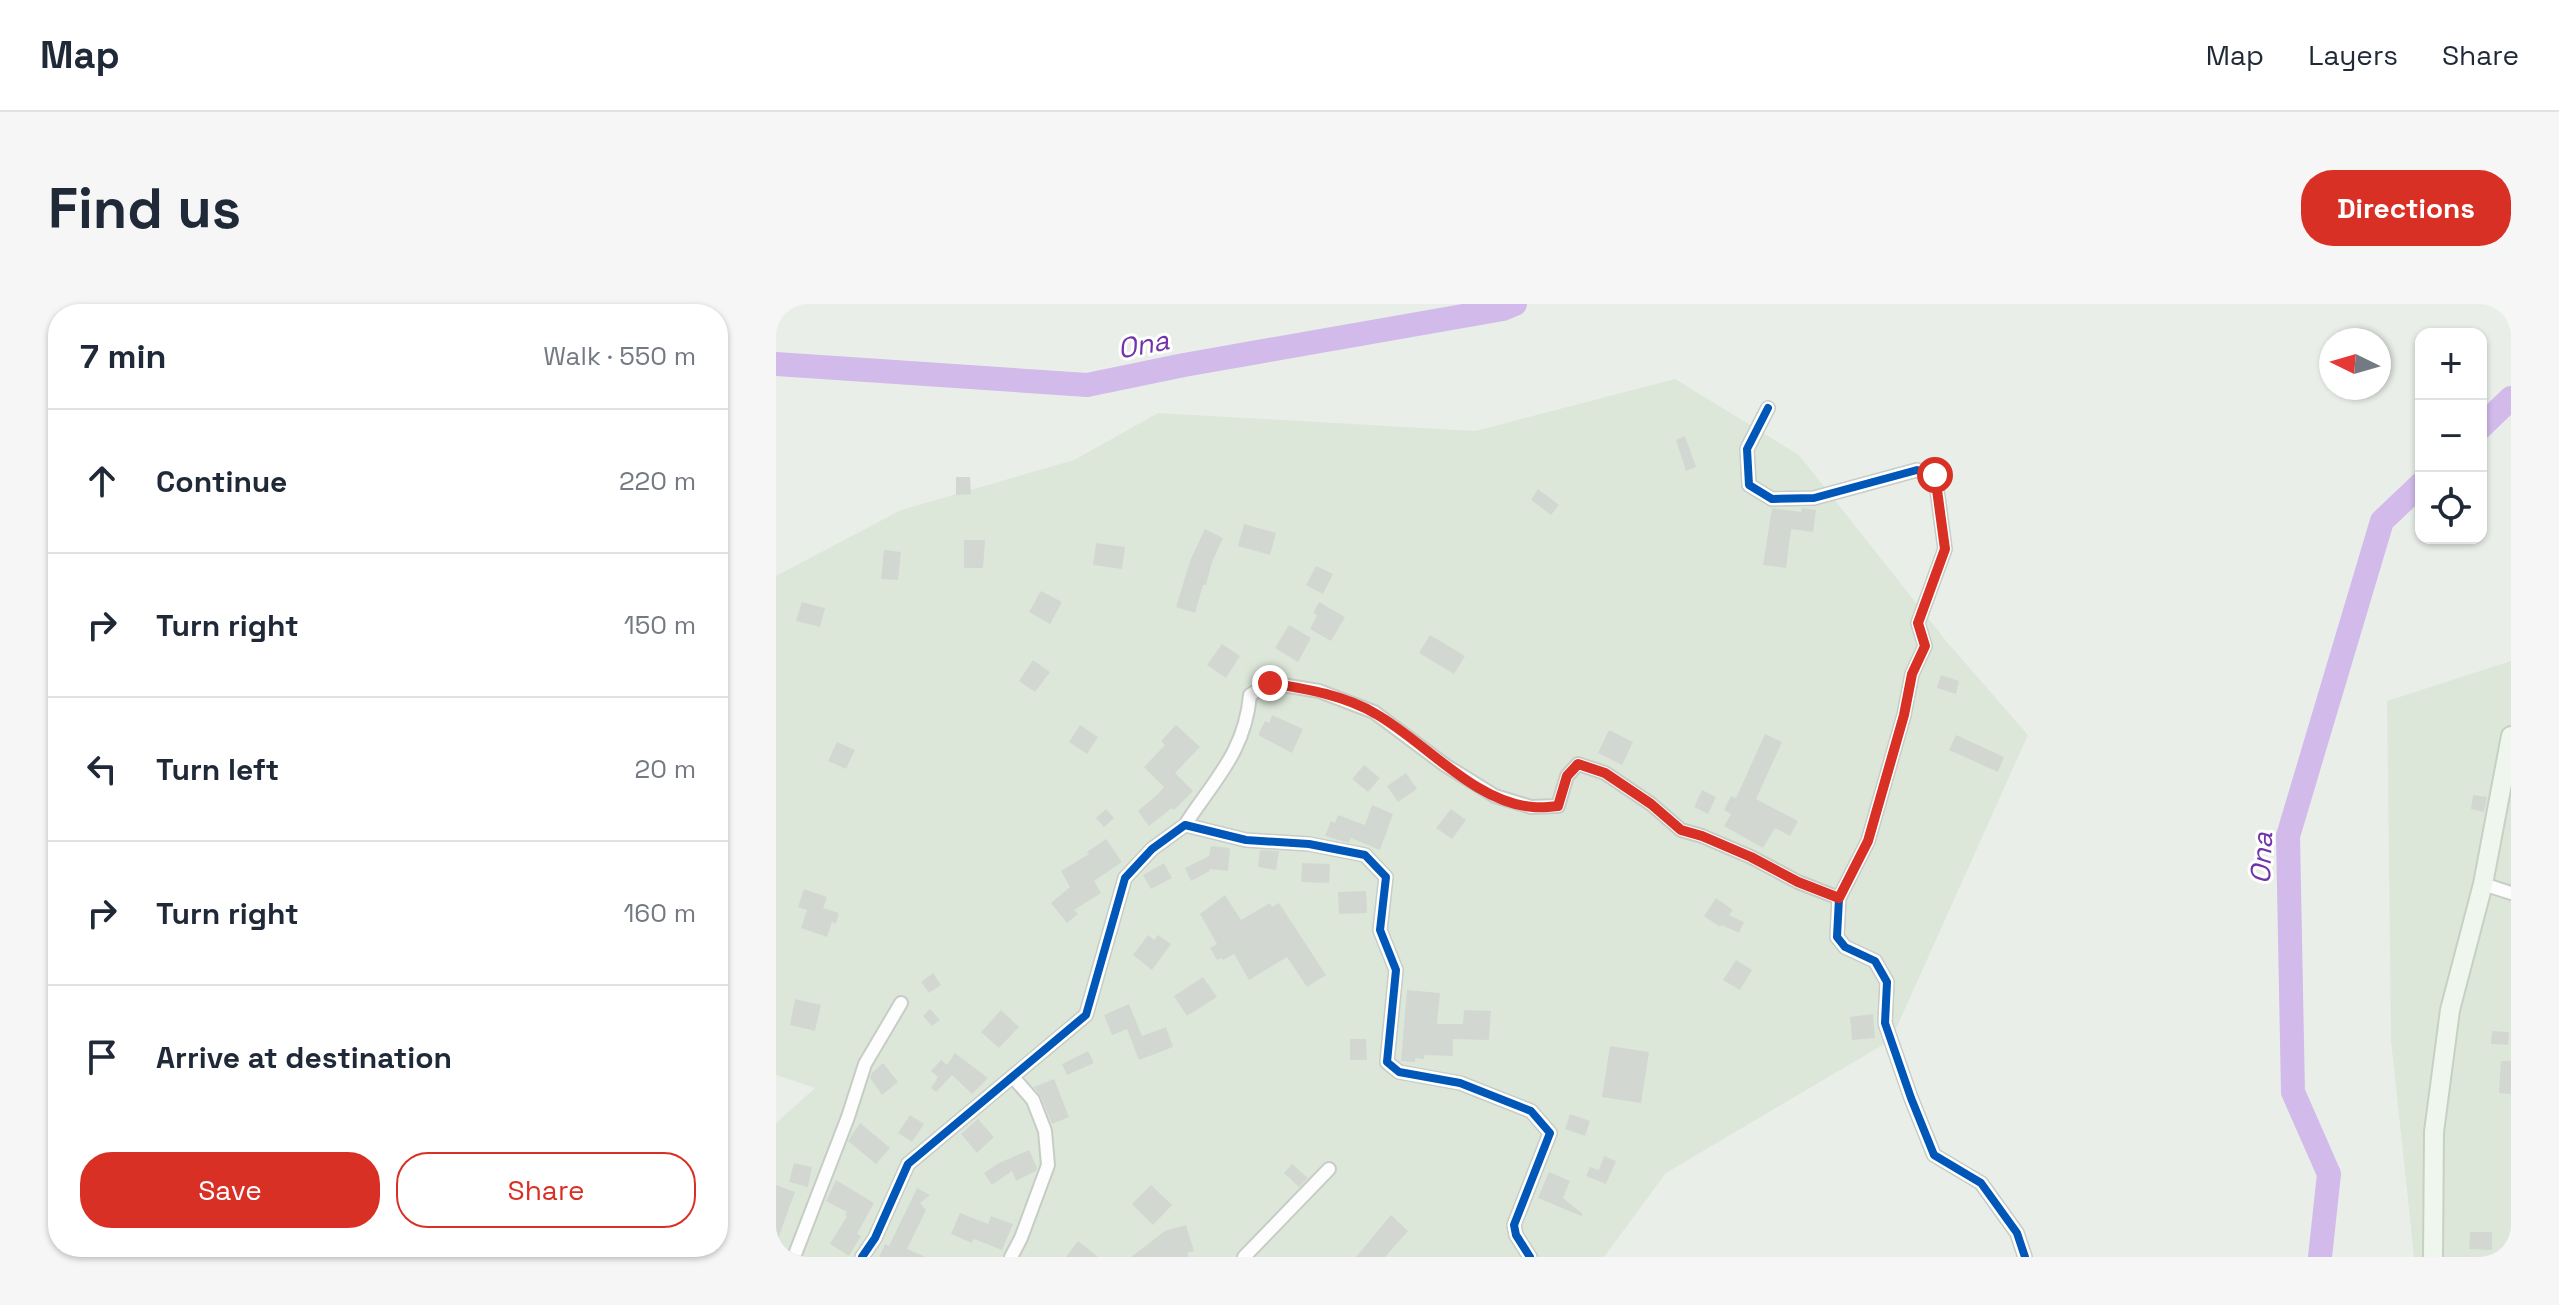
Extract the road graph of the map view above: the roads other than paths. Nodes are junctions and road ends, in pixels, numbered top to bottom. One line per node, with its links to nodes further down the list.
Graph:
1 (1768, 408): 6 (street)
2 (2511, 736): 4 (street)
3 (1185, 825): 6 (street); 8 (street); 14 (street)
4 (2483, 884): 5 (street); 16 (street)
5 (2511, 893)
6 (1839, 898): 15 (street)
7 (901, 1003): 11 (street)
8 (1013, 1077): 10 (street); 12 (street)
9 (1329, 1169): 13 (street)
10 (1013, 1256)
11 (794, 1257)
12 (862, 1257)
13 (1244, 1257)
14 (1530, 1257)
15 (2025, 1257)
16 (2433, 1257)

